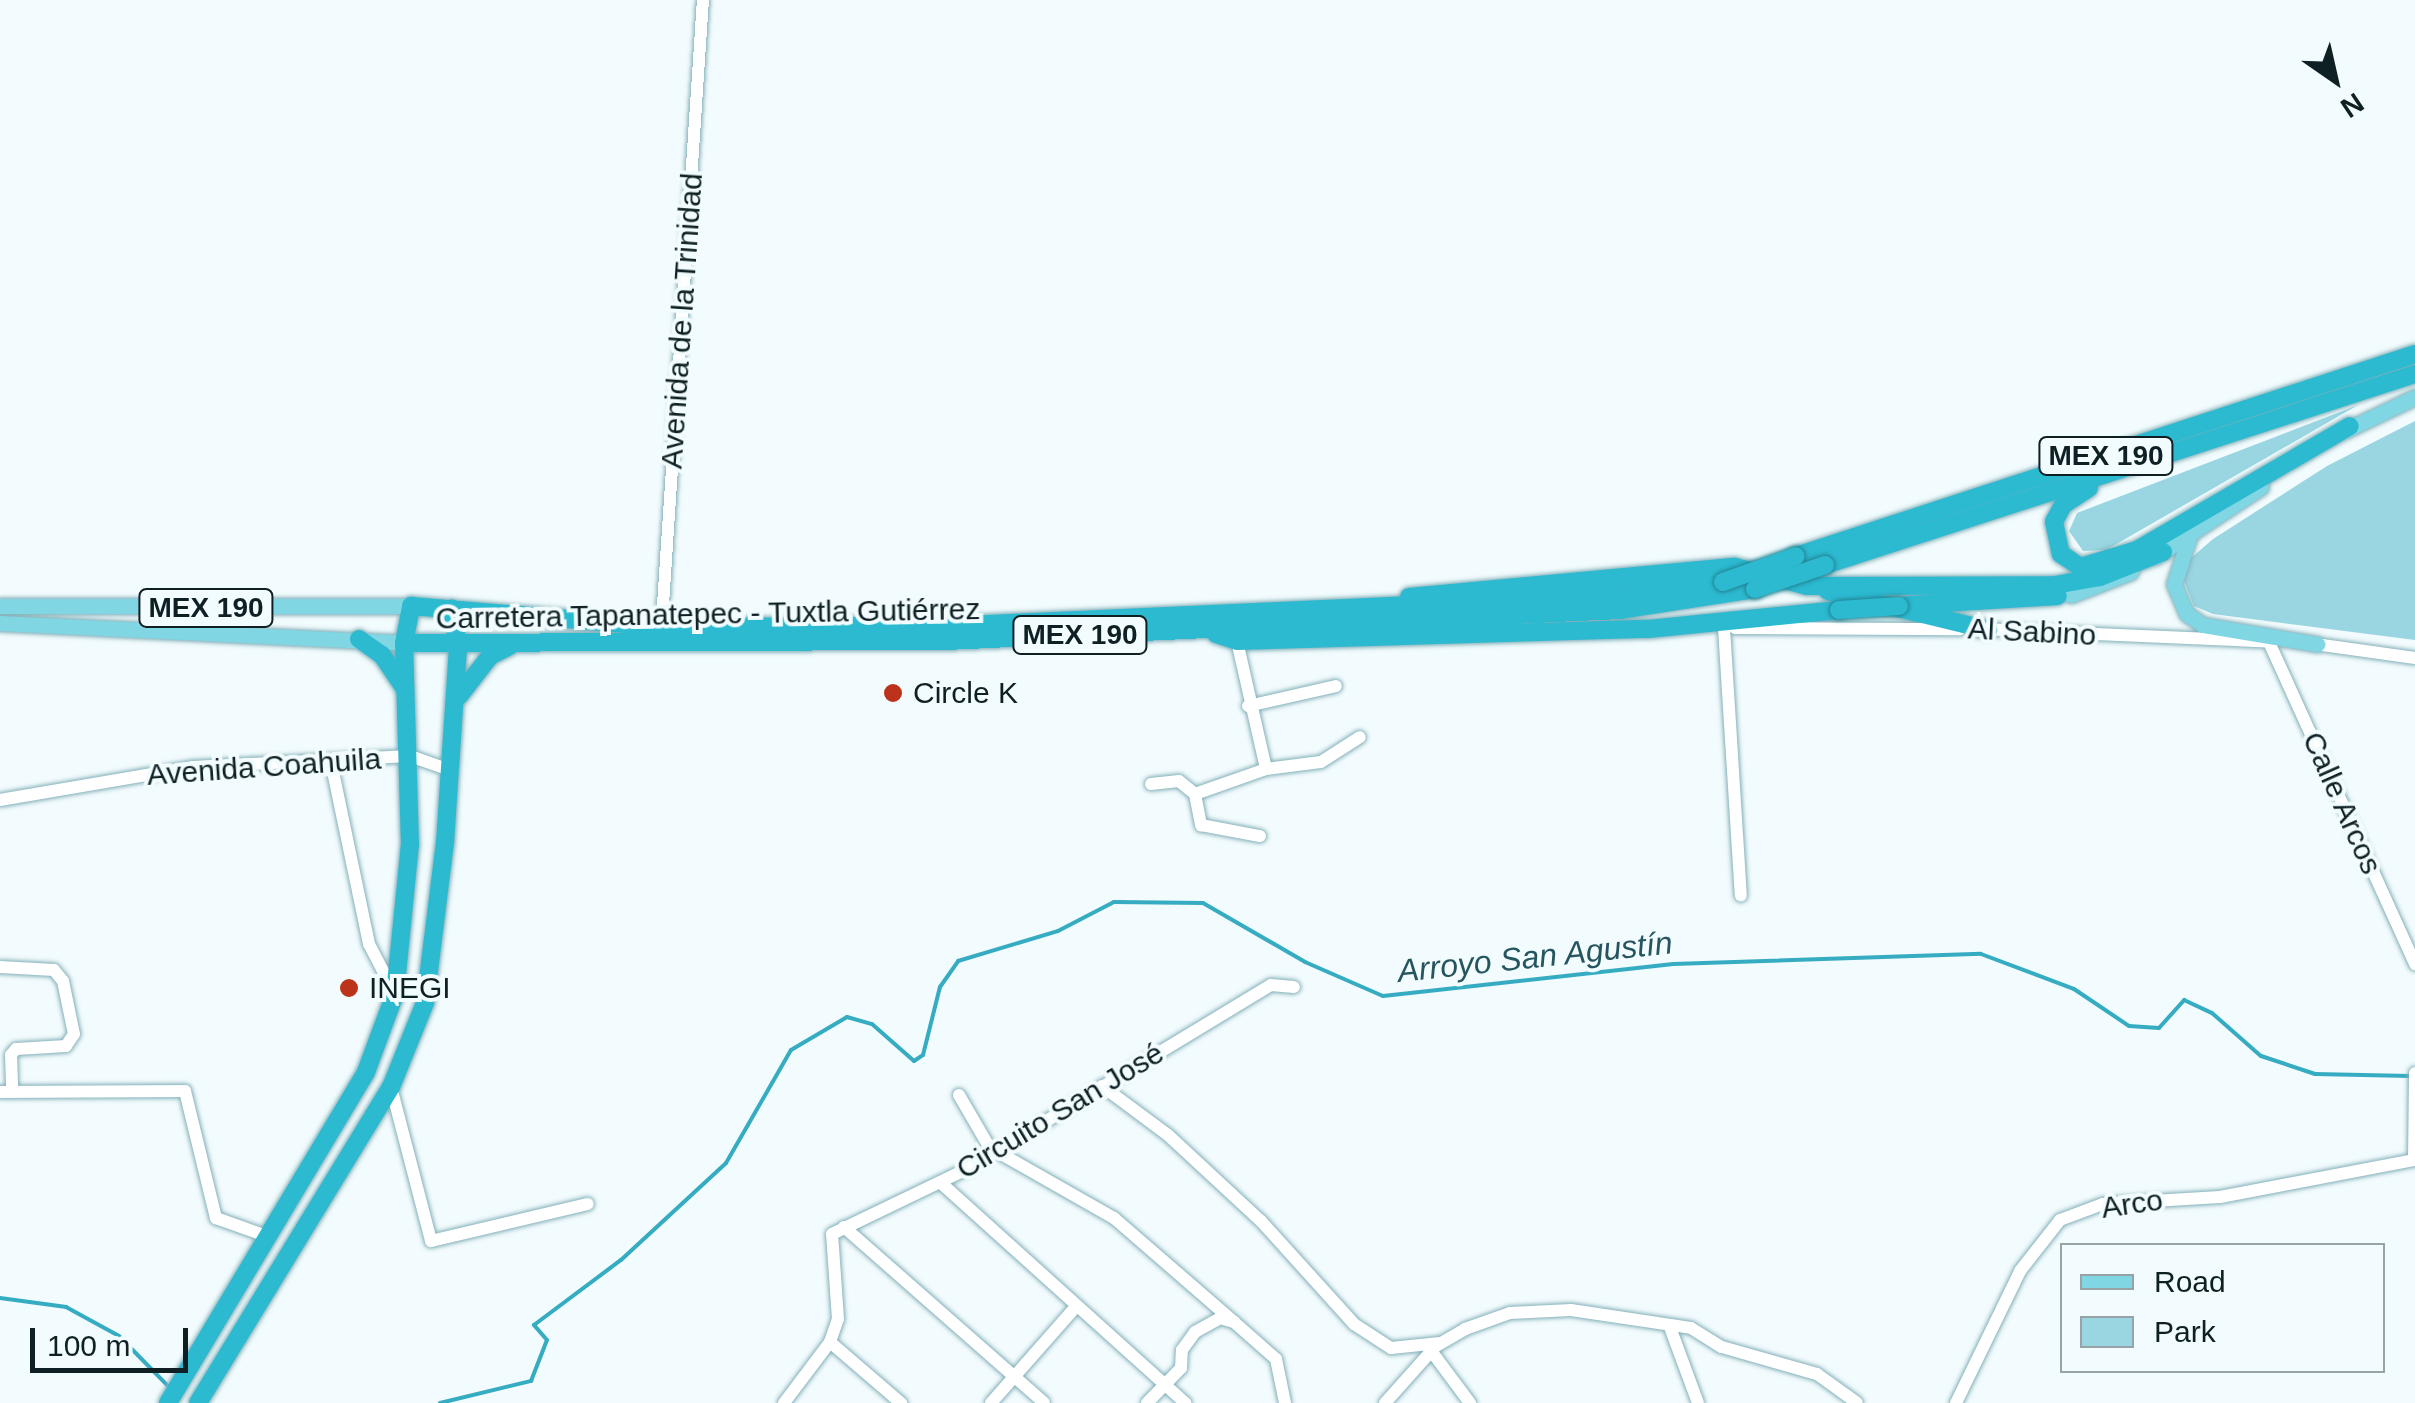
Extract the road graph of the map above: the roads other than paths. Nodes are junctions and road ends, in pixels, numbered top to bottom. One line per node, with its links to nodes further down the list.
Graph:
1 (703, 0): 20 (street, Avenida de la Trinidad)
2 (2415, 354): 14 (highway, Carretera Tapanatepec - Tuxtla Gutiérrez / MEX 190, bridge)
3 (2415, 374): 6 (highway, Carretera Tapanatepec - Tuxtla Gutiérrez / MEX 190)
4 (2415, 397): 5 (main road, MEX 190)
5 (2350, 426): 6 (highway); 7 (main road, MEX 190)
6 (2136, 465): 17 (highway, Carretera Tapanatepec - Tuxtla Gutiérrez / MEX 190, bridge)
7 (2190, 534): 8 (main road, MEX 190); 26 (main road)
8 (2164, 552): 9 (highway); 10 (main road, MEX 190)
9 (1807, 586): 14 (highway); 19 (highway)
10 (2071, 595): 18 (highway, MEX 190, bridge)
11 (0, 606): 12 (main road, MEX 190)
12 (411, 606): 13 (highway, Carretera Tapanatepec - Tuxtla Gutiérrez / MEX 190); 25 (highway)
13 (452, 608): 20 (highway, Carretera Tapanatepec - Tuxtla Gutiérrez / MEX 190); 27 (highway)
14 (1351, 608): 20 (highway, Carretera Tapanatepec - Tuxtla Gutiérrez / MEX 190)
15 (0, 623): 21 (main road, MEX 190)
16 (1724, 628): 18 (street, Al Sabino); 19 (street, Al Sabino); 43 (street)
17 (1206, 630): 20 (highway, Carretera Tapanatepec - Tuxtla Gutiérrez / MEX 190); 22 (highway, MEX 190)
18 (1648, 630): 22 (highway, MEX 190)
19 (1988, 630): 24 (street, Al Sabino)
20 (661, 635): 23 (highway, Carretera Tapanatepec - Tuxtla Gutiérrez / MEX 190)
21 (359, 639): 25 (main road, MEX 190); 30 (highway)
22 (1237, 641): 32 (street)
23 (518, 642): 27 (highway, Carretera Tapanatepec - Tuxtla Gutiérrez / MEX 190); 31 (highway)
24 (2269, 642): 26 (street, Al Sabino); 44 (street, Calle Arcos)
25 (404, 644): 27 (highway, Carretera Tapanatepec - Tuxtla Gutiérrez / MEX 190); 30 (highway)
26 (2317, 644): 28 (street, Al Sabino)
27 (458, 646): 31 (highway)
28 (2415, 658)
29 (1336, 686): 32 (street)
30 (410, 704): 34 (highway)
31 (454, 706): 37 (highway)
32 (1248, 706): 36 (street)
33 (1360, 737): 36 (street)
34 (410, 756): 35 (street, Avenida Coahuila); 37 (street); 47 (highway)
35 (331, 762): 41 (street, Avenida Coahuila); 47 (street)
36 (1266, 768): 40 (street)
37 (450, 770): 50 (highway)
38 (0, 782): 41 (street)
39 (1151, 784): 40 (street)
40 (1196, 794): 42 (street)
41 (2, 799)
42 (1260, 836)
43 (1741, 895)
44 (2415, 964)
45 (0, 967): 51 (street)
46 (1294, 987): 49 (street, Circuito San José)
47 (395, 994): 58 (highway)
48 (2415, 1073): 54 (street)
49 (1102, 1086): 53 (street, Circuito San José); 63 (street)
50 (391, 1087): 56 (street); 67 (highway)
51 (6, 1092): 58 (street)
52 (960, 1095): 53 (street)
53 (994, 1152): 55 (street, Circuito San José); 60 (street)
54 (2415, 1160): 79 (street, Arco)
55 (941, 1183): 57 (street, Circuito San José); 59 (street)
56 (588, 1204)
57 (838, 1230): 62 (street); 64 (street)
58 (269, 1236): 66 (highway)
59 (1074, 1309): 64 (street); 65 (street)
60 (1234, 1322): 65 (street); 74 (street)
61 (1671, 1330): 63 (street); 77 (street); 78 (street)
62 (830, 1342): 68 (street); 69 (street)
63 (1436, 1348): 75 (street); 76 (street)
64 (1014, 1377): 70 (street); 71 (street)
65 (1164, 1384): 72 (street); 73 (street)
66 (168, 1403)
67 (198, 1403)
68 (784, 1403)
69 (901, 1403)
70 (990, 1403)
71 (1044, 1403)
72 (1146, 1403)
73 (1185, 1403)
74 (1285, 1403)
75 (1384, 1403)
76 (1470, 1403)
77 (1698, 1403)
78 (1857, 1403)
79 (1956, 1403)

